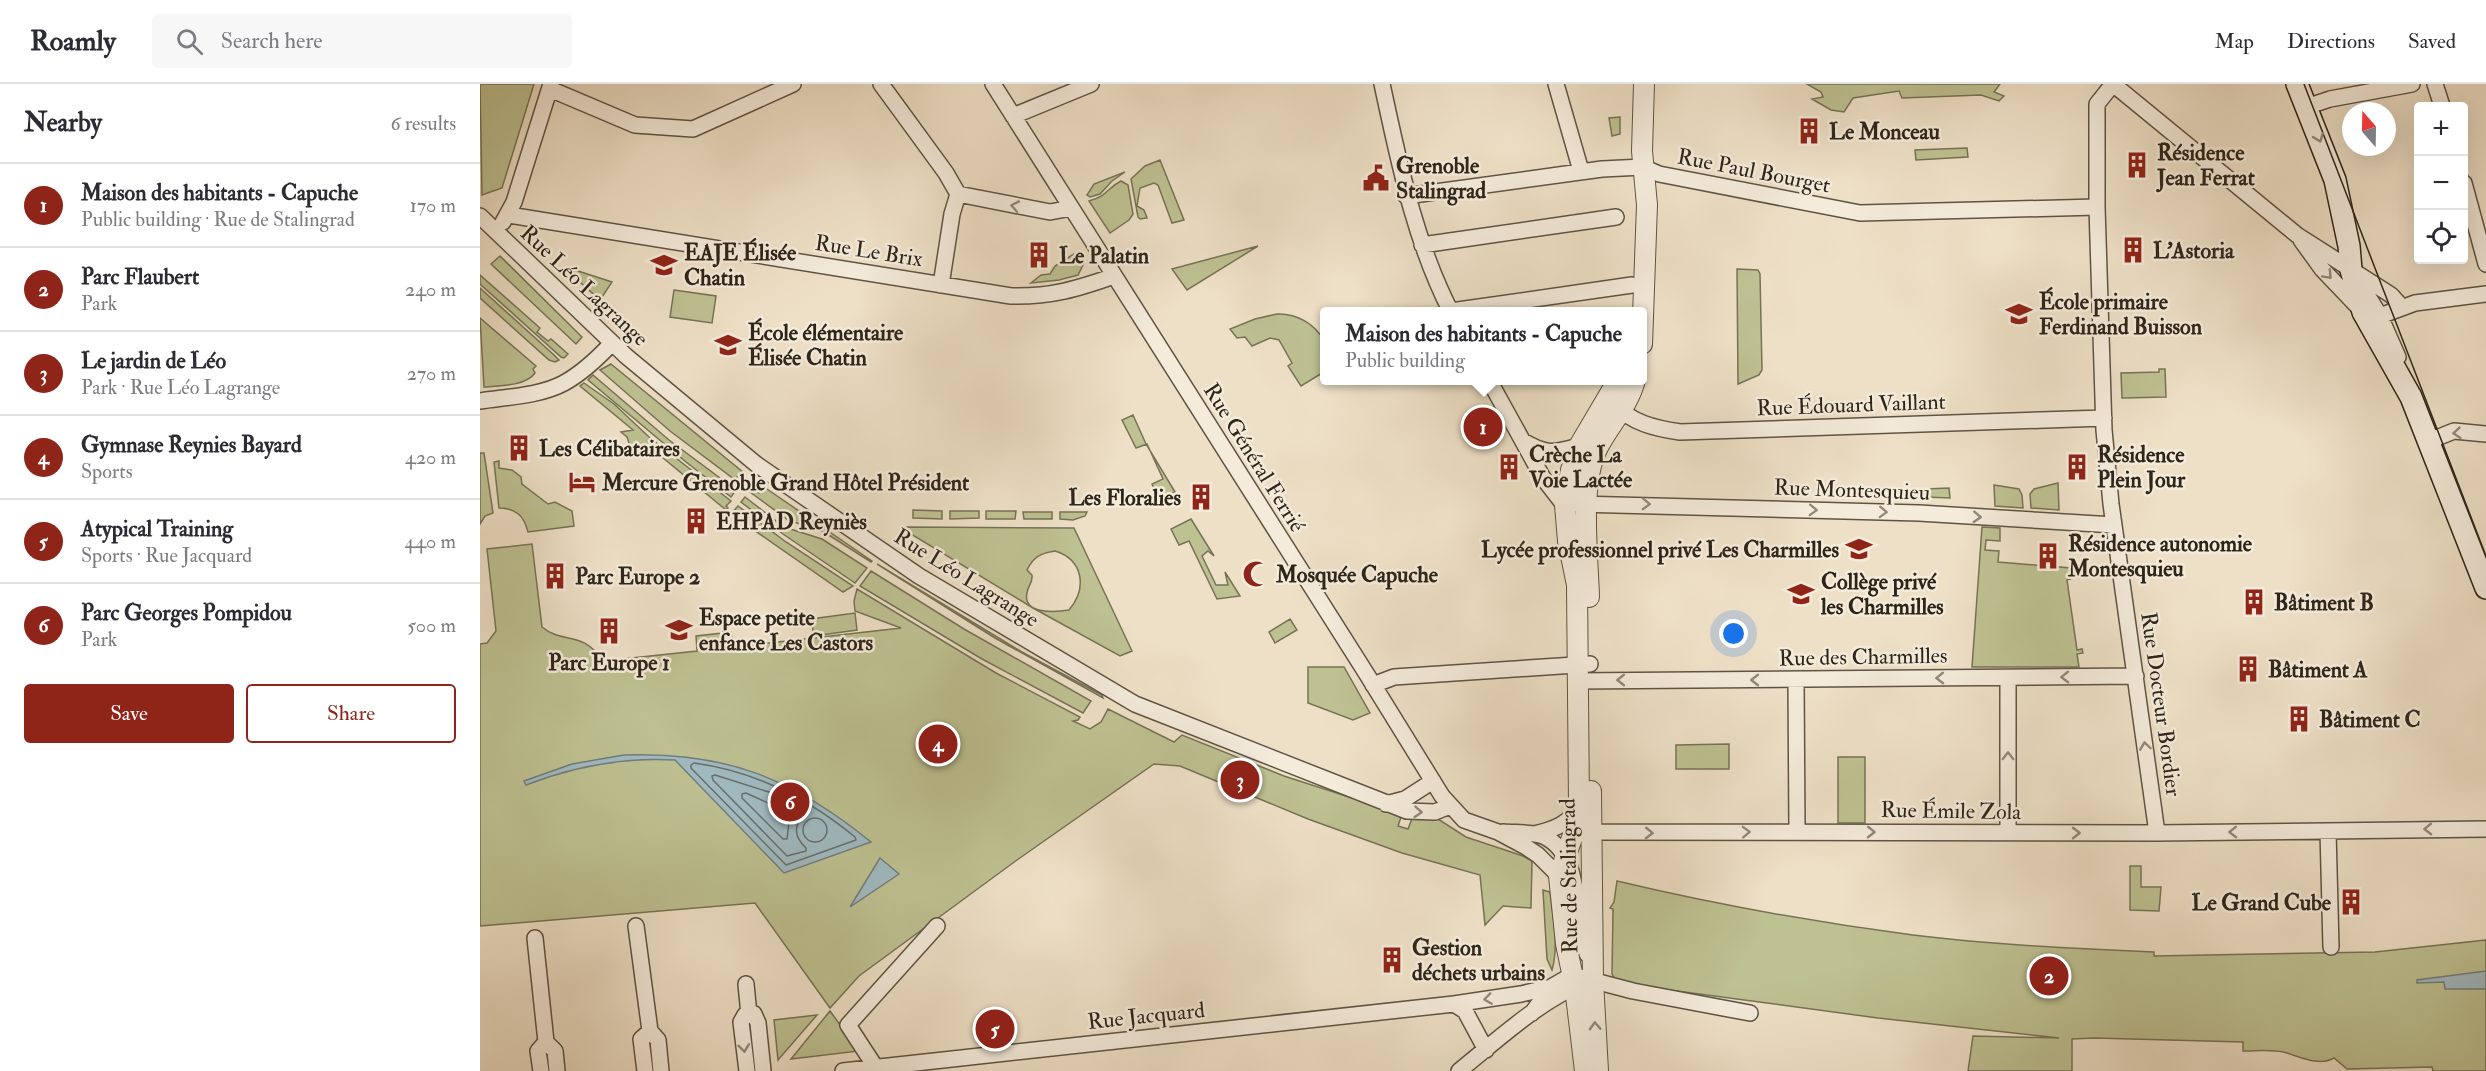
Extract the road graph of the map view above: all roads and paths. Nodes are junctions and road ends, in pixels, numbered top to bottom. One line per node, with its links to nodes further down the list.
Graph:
1 (793, 84): 12 (street)
2 (881, 84): 18 (street)
3 (993, 84): 15 (street, Rue Général Ferrié)
4 (1091, 84): 15 (street)
5 (1382, 84): 19 (street)
6 (1556, 84): 17 (street)
7 (1644, 84): 16 (street)
8 (2113, 84): 21 (street, Rue Docteur Bordier); 27 (street)
9 (2297, 84): 14 (main road)
10 (2412, 84): 14 (street)
11 (2435, 84): 13 (street)
12 (550, 86): 23 (street)
13 (2441, 102)
14 (2306, 107): 30 (main road, one-way to 30)
15 (1013, 116): 22 (street, Rue Général Ferrié)
16 (1644, 166): 17 (street, Rue Paul Bourget); 21 (street, Rue Paul Bourget); 33 (street); 39 (street)
17 (1581, 171): 19 (street, Rue Paul Bourget)
18 (958, 194): 22 (street, one-way to 18); 32 (street)
19 (1406, 196): 28 (street)
20 (2468, 201): 29 (street)
21 (2097, 207): 47 (street, Rue Docteur Bordier)
22 (1071, 208): 31 (street, Rue Général Ferrié)
23 (509, 215): 26 (street); 32 (street, Rue Le Brix)
24 (480, 216): 26 (street, Rue Léo Lagrange)
25 (1616, 217): 28 (street)
26 (496, 231): 41 (street, Rue Léo Lagrange)
27 (2297, 235): 30 (street); 40 (street, one-way to 40)
28 (1422, 245): 36 (street)
29 (2486, 264)
30 (2351, 270): 35 (street); 40 (main road)
31 (1114, 276): 32 (street, Rue Le Brix); 61 (street, Rue Général Ferrié)
32 (940, 285)
33 (1632, 285): 37 (street); 38 (street)
34 (2486, 294): 35 (street)
35 (2402, 306): 40 (street)
36 (1449, 307)
37 (1479, 307)
38 (1630, 307)
39 (1643, 307)
40 (2372, 314): 50 (main road)
41 (611, 344): 45 (street); 63 (street, Rue Léo Lagrange)
42 (1491, 385): 49 (street, Rue de Stalingrad)
43 (1618, 385): 46 (street)
44 (1632, 385): 46 (street)
45 (480, 401)
46 (1615, 406): 47 (street, Rue Édouard Vaillant); 51 (street); 52 (street)
47 (2104, 418): 54 (street, Rue Docteur Bordier)
48 (2486, 434): 50 (street, one-way to 50)
49 (1520, 439): 51 (street); 53 (street, Rue de Stalingrad)
50 (2429, 441): 56 (main road)
51 (1579, 446): 53 (street)
52 (1588, 504): 53 (street, Rue Montesquieu); 54 (street, Rue Montesquieu, one-way to 54); 55 (street)
53 (1565, 505): 55 (street, Rue de Stalingrad); 57 (street, Rue de Stalingrad)
54 (2114, 525): 60 (street, Rue Docteur Bordier)
55 (1588, 547): 57 (street, Rue de Stalingrad)
56 (2486, 588)
57 (1584, 673): 59 (street, Rue des Charmilles, one-way to 57); 61 (street, Rue des Charmilles); 65 (street, Rue de Stalingrad); 65 (street, Rue de Stalingrad)
58 (2008, 678): 59 (street, Rue des Charmilles, one-way to 59); 60 (street, Rue des Charmilles, one-way to 58); 70 (street, one-way to 58)
59 (1796, 680): 67 (street)
60 (2137, 681): 71 (street, Rue Docteur Bordier, one-way to 60)
61 (1373, 685): 62 (street, Rue Général Ferrié)
62 (1433, 782): 63 (street); 64 (street, Rue Général Ferrié)
63 (1386, 804): 64 (street, Rue Léo Lagrange, one-way to 64)
64 (1450, 806): 69 (street, Rue Général Ferrié)
65 (1583, 820): 67 (street, Rue Émile Zola, one-way to 67); 72 (street, Rue de Stalingrad); 73 (street, Rue de Stalingrad); 79 (street, Rue de Stalingrad)
66 (2486, 829): 68 (street, Rue Émile Zola, one-way to 68)
67 (1797, 831): 70 (street, Rue Émile Zola, one-way to 70)
68 (2328, 831): 71 (street, Rue Émile Zola, one-way to 71); 78 (street)
69 (1498, 832): 72 (street, Rue Général Ferrié); 74 (street, Rue Général Ferrié)
70 (2008, 832): 71 (street, Rue Émile Zola, one-way to 71)
71 (2157, 833)
72 (1534, 834): 73 (street, Rue Général Ferrié)
73 (1564, 855): 74 (street, Rue de Stalingrad); 79 (street)
74 (1559, 876): 80 (street, Rue de Stalingrad)
75 (636, 926): 87 (street)
76 (937, 926): 90 (street)
77 (535, 938): 88 (street)
78 (2331, 947)
79 (1593, 980): 80 (street); 85 (street); 100 (street, Rue de Stalingrad, one-way to 79)
80 (1573, 981): 82 (street); 84 (street); 99 (street, Rue de Stalingrad)
81 (746, 984): 86 (street)
82 (1551, 987): 83 (street, Rue Jacquard, one-way to 83); 84 (street)
83 (1454, 1004): 89 (street); 90 (street, Rue Jacquard)
84 (1533, 1013): 89 (street)
85 (1750, 1013)
86 (749, 1015): 95 (street, one-way to 95); 96 (street)
87 (650, 1031): 93 (street); 94 (street)
88 (546, 1042): 91 (street); 92 (street)
89 (1486, 1050): 98 (street)
90 (877, 1069): 97 (street, Rue Jacquard)
91 (541, 1071)
92 (557, 1071)
93 (645, 1071)
94 (661, 1071)
95 (747, 1071)
96 (763, 1071)
97 (843, 1071)
98 (1459, 1071)
99 (1585, 1071)
100 (1598, 1071)

